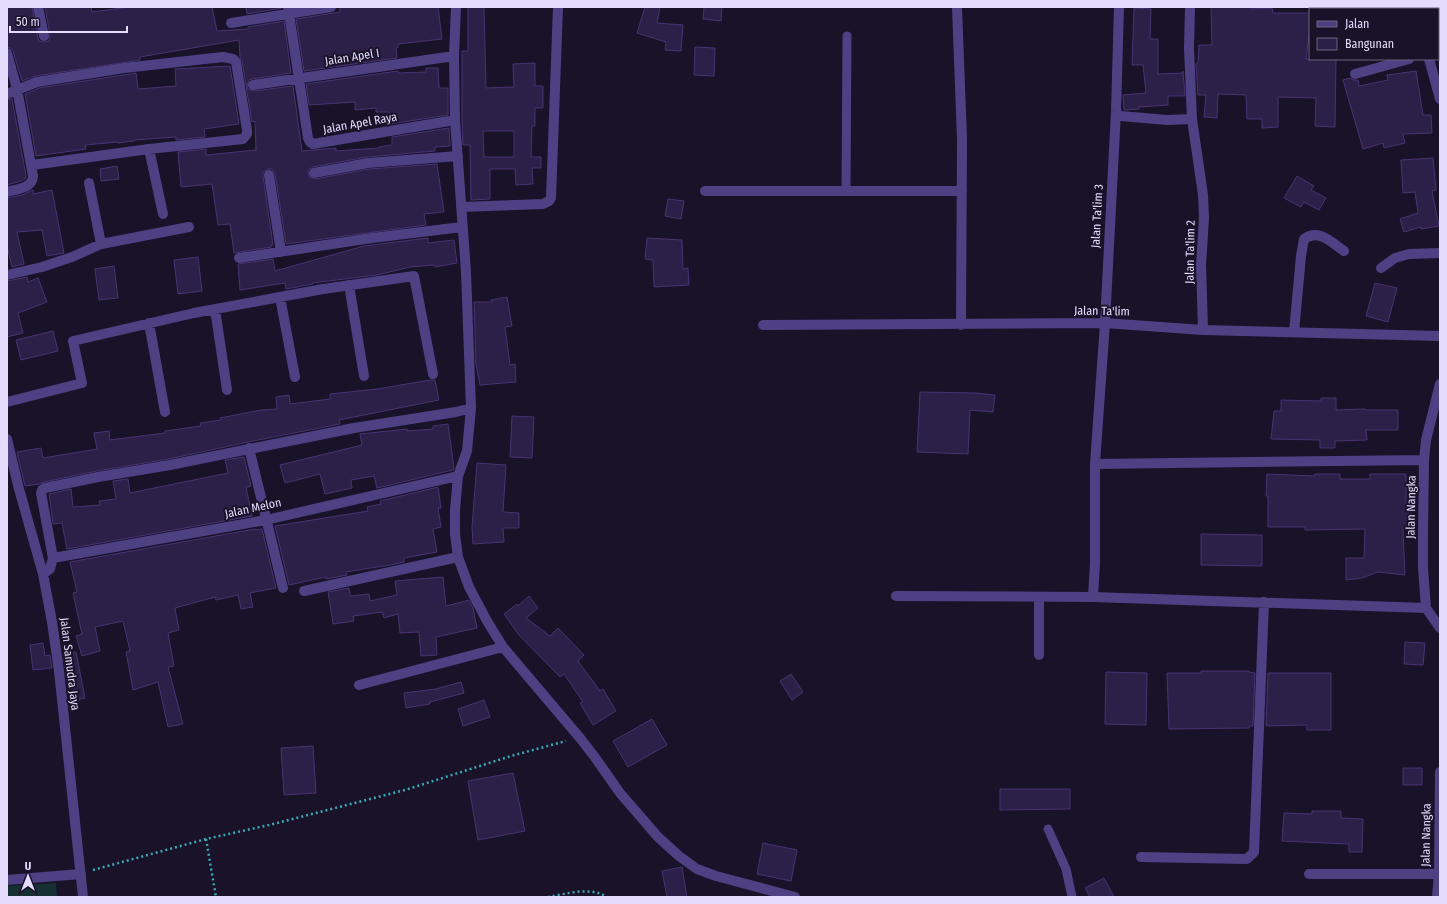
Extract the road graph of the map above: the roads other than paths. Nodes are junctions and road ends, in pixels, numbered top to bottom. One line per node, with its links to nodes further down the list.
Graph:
1 (38, 7): 10 (street)
2 (331, 7): 8 (street)
3 (456, 7): 13 (street)
4 (558, 7): 35 (street)
5 (957, 7): 33 (street)
6 (1119, 7): 22 (street, Jalan Ta'lim 3)
7 (1190, 7): 23 (street, Jalan Ta'lim 2)
8 (289, 11): 9 (street); 17 (street, Jalan Apel Raya)
9 (231, 23)
10 (44, 36)
11 (847, 36): 32 (lane)
12 (7, 53): 19 (street)
13 (454, 56): 17 (street, Jalan Apel I); 24 (street)
14 (1405, 60): 16 (street)
15 (1429, 60): 21 (street)
16 (1355, 74)
17 (299, 79): 18 (street, Jalan Apel I); 24 (street, Jalan Apel Raya)
18 (253, 85)
19 (17, 90): 20 (street); 25 (street); 27 (street)
20 (7, 94)
21 (1440, 99)
22 (1116, 111): 23 (street); 50 (street, Jalan Ta'lim 3)
23 (1192, 118): 53 (street, Jalan Ta'lim 2)
24 (455, 120): 26 (street)
25 (149, 149): 27 (street); 36 (street)
26 (458, 156): 28 (street); 35 (street)
27 (32, 165): 34 (street)
28 (314, 173)
29 (269, 175): 41 (street)
30 (89, 183): 39 (street)
31 (705, 191): 32 (street)
32 (846, 191): 33 (street)
33 (962, 191): 52 (street)
34 (7, 192)
35 (460, 207): 38 (street)
36 (163, 214)
37 (189, 227): 39 (street)
38 (462, 227): 41 (street); 62 (street)
39 (101, 244): 45 (street)
40 (1344, 251): 54 (street)
41 (281, 252): 43 (street)
42 (1440, 253): 44 (street)
43 (239, 258)
44 (1380, 268)
45 (7, 275)
46 (349, 285): 47 (street); 56 (street); 57 (street)
47 (280, 297): 48 (street); 58 (street)
48 (215, 309): 49 (street); 60 (street)
49 (149, 323): 61 (street); 63 (street)
50 (1105, 323): 52 (street, Jalan Ta'lim); 53 (street, Jalan Ta'lim); 67 (street, Jalan Ta'lim 3)
51 (763, 325): 52 (street, Jalan Ta'lim)
52 (961, 325)
53 (1203, 330): 54 (street, Jalan Ta'lim)
54 (1294, 332): 55 (street, Jalan Ta'lim)
55 (1440, 336)
56 (433, 374)
57 (364, 376)
58 (295, 378)
59 (1440, 384): 66 (street, Jalan Nangka)
60 (227, 390)
61 (7, 402)
62 (471, 408): 65 (street); 68 (street)
63 (165, 412)
64 (7, 443): 72 (street, Jalan Samudra Jaya)
65 (249, 448): 69 (street); 71 (street)
66 (1424, 460): 67 (street); 79 (street, Jalan Nangka)
67 (1095, 464): 77 (street, Jalan Ta'lim 3)
68 (458, 476): 69 (street, Jalan Melon); 70 (street)
69 (266, 520): 71 (street, Jalan Melon); 73 (street)
70 (458, 557): 74 (street); 81 (street)
71 (53, 558): 72 (street)
72 (43, 574): 87 (street, Jalan Samudra Jaya)
73 (283, 588)
74 (304, 591)
75 (896, 596): 76 (street)
76 (1039, 597): 77 (street); 82 (street)
77 (1093, 597): 78 (street)
78 (1264, 602): 79 (street); 86 (street)
79 (1426, 608): 80 (street)
80 (1440, 628)
81 (503, 647): 83 (street); 92 (street)
82 (1039, 655)
83 (359, 685)
84 (1440, 772): 89 (street, Jalan Nangka)
85 (1048, 829): 93 (lane)
86 (1141, 857)
87 (81, 874): 90 (street); 91 (street, Jalan Samudra Jaya)
88 (1309, 874): 89 (street)
89 (1439, 874): 94 (street, Jalan Nangka)
90 (7, 880)
91 (83, 897)
92 (795, 897)
93 (1072, 897)
94 (1437, 897)

